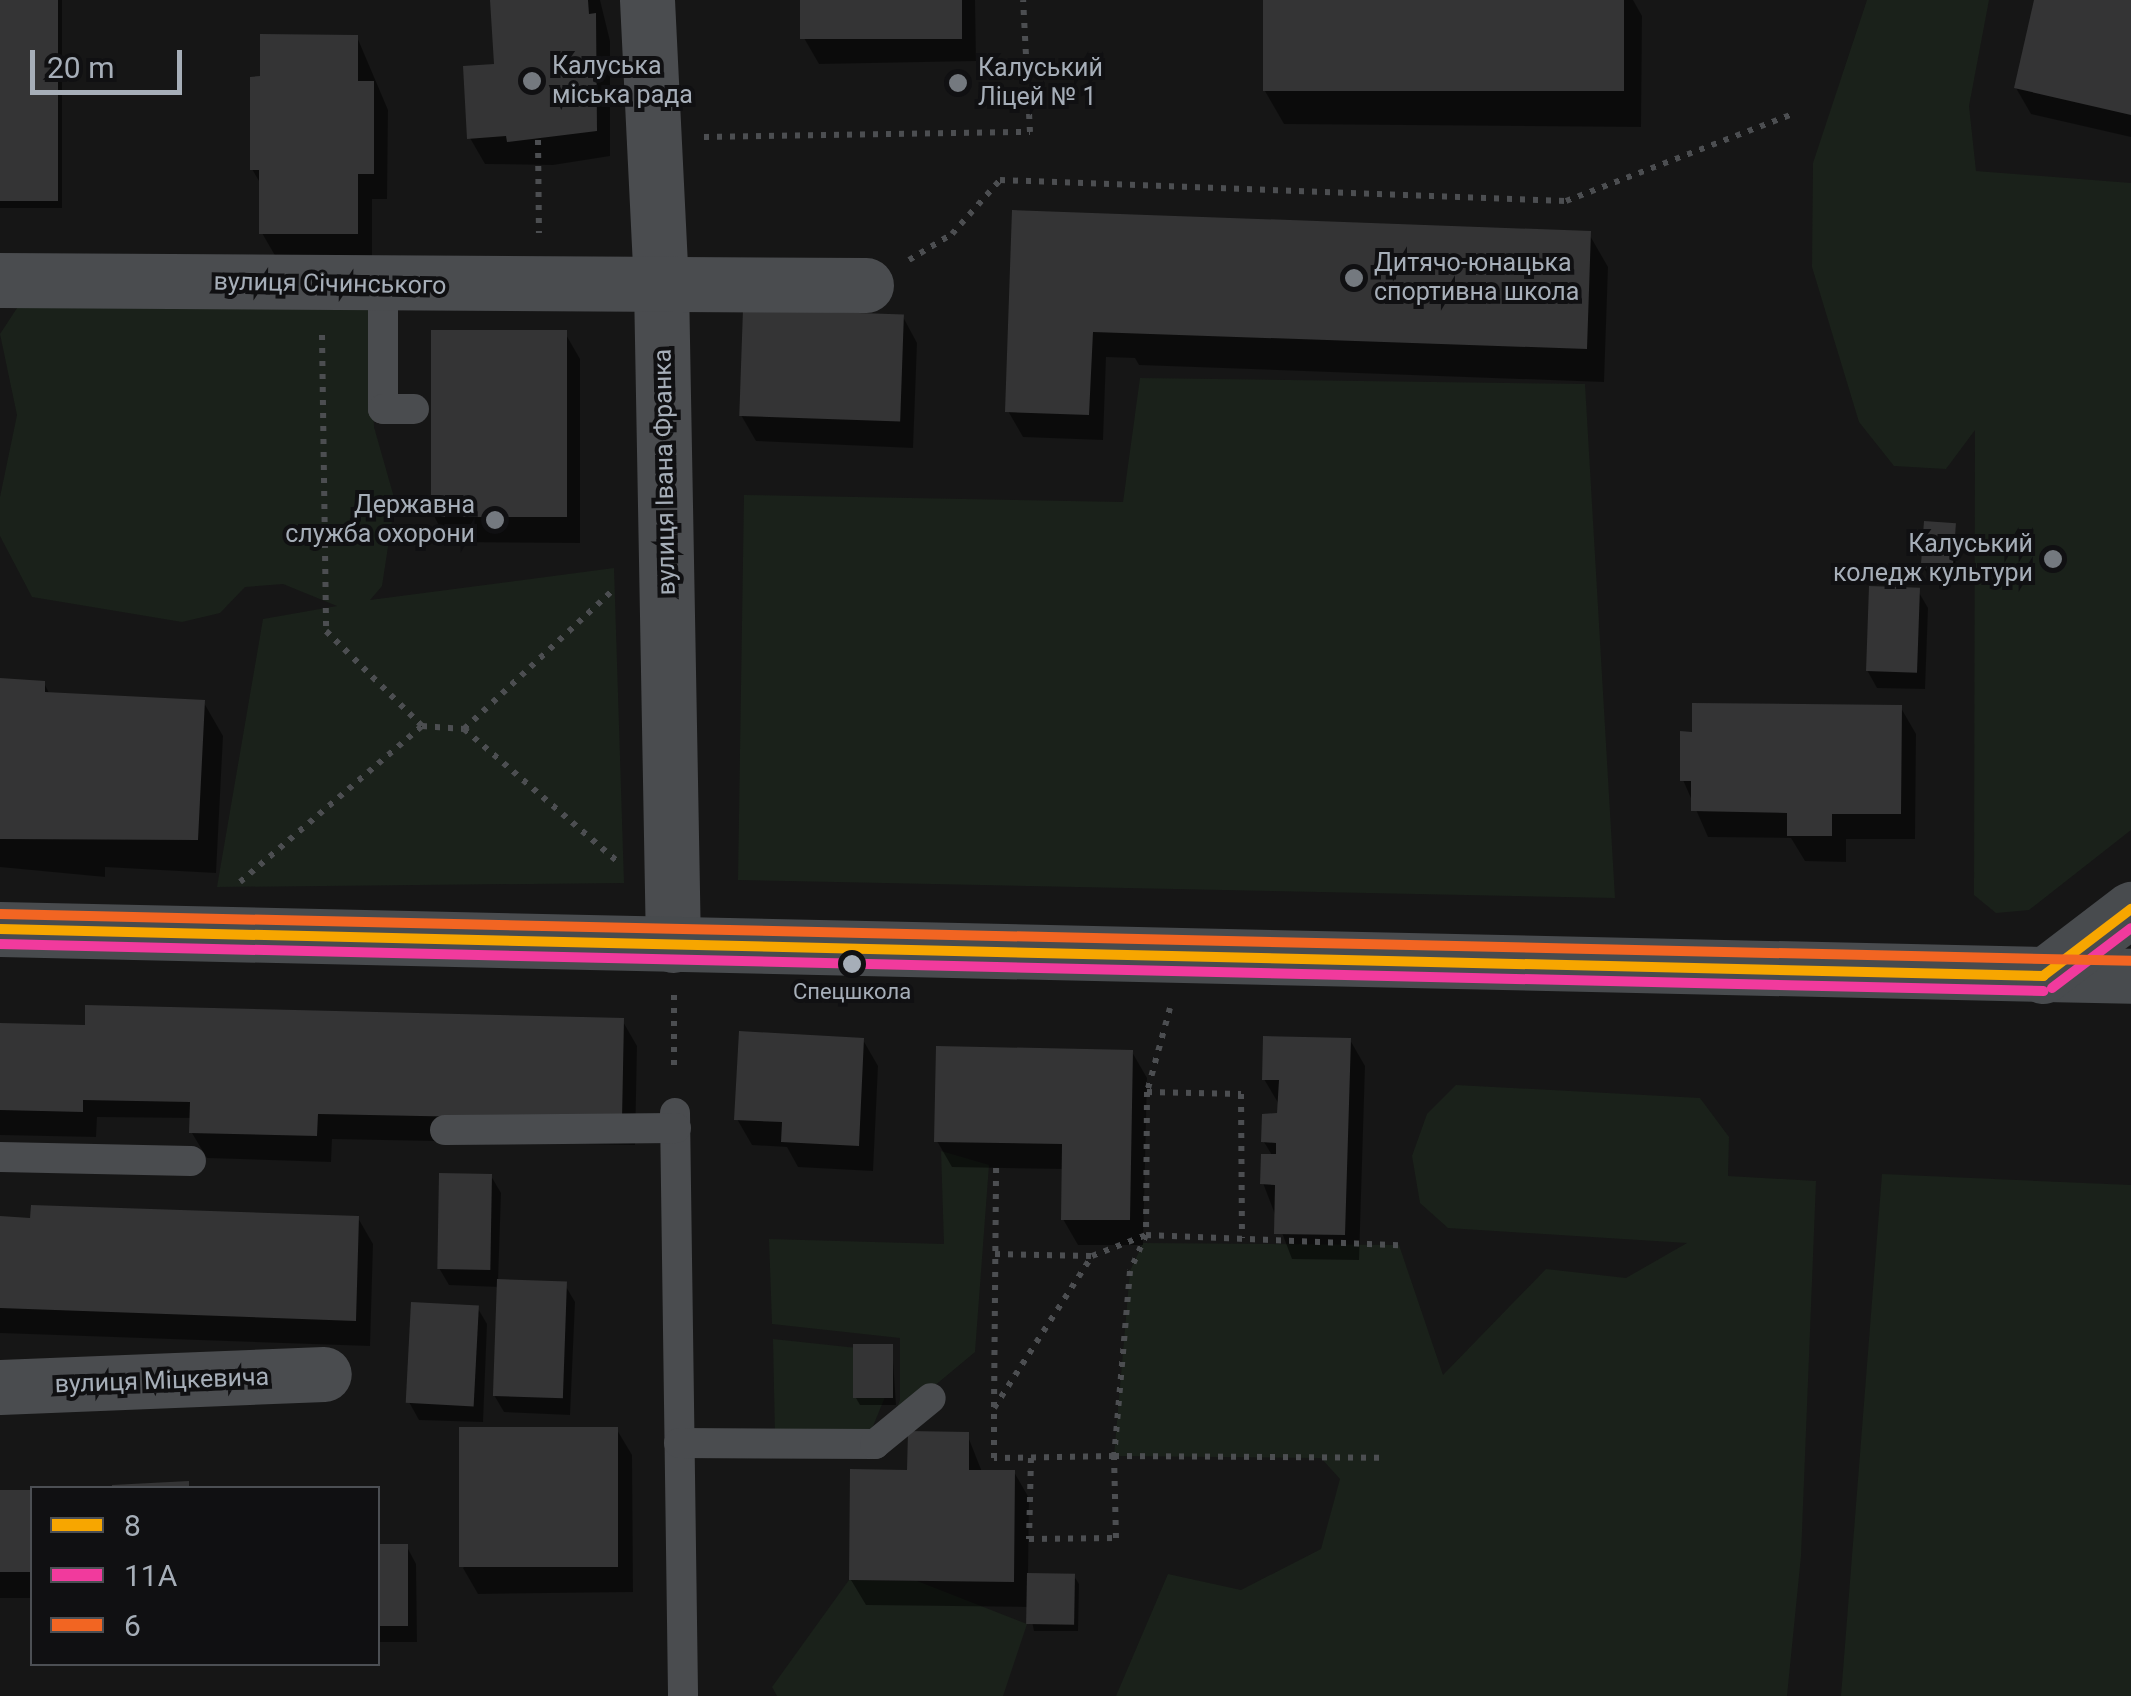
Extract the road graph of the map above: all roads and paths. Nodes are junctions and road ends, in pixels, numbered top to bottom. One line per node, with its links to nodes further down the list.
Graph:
1 (647, 0): 9 (street, вулиця Івана Франка)
2 (1023, 0): 4 (path)
3 (1795, 114): 10 (path)
4 (683, 138)
5 (538, 140): 6 (path)
6 (539, 239)
7 (0, 280): 8 (street, вулиця Січинського)
8 (384, 284): 9 (street, вулиця Січинського); 12 (lane)
9 (661, 285): 10 (street, вулиця Січинського); 20 (street, вулиця Івана Франка)
10 (866, 285)
11 (322, 328): 14 (path)
12 (414, 409)
13 (617, 586): 15 (path)
14 (422, 726): 15 (path); 17 (path)
15 (464, 729): 16 (path)
16 (623, 866)
17 (231, 889)
18 (2131, 908): 21 (main road)
19 (0, 930): 20 (main road)
20 (673, 964): 21 (main road); 25 (path)
21 (2043, 976): 22 (main road)
22 (2131, 976)
23 (1170, 997): 24 (path)
24 (1147, 1092): 30 (path); 31 (path)
25 (675, 1121): 26 (lane); 39 (lane)
26 (445, 1130)
27 (0, 1157): 28 (lane)
28 (192, 1160)
29 (996, 1160): 33 (path)
30 (1146, 1236): 31 (path); 34 (path); 40 (path)
31 (1242, 1238): 32 (path)
32 (1398, 1245)
33 (995, 1254): 34 (path); 38 (path)
34 (1092, 1256): 38 (path)
35 (324, 1374): 36 (street, вулиця Міцкевича)
36 (0, 1387)
37 (931, 1398): 39 (lane)
38 (994, 1408): 41 (path)
39 (679, 1443): 43 (lane)
40 (1114, 1456): 41 (path); 41 (path); 42 (path)
41 (1031, 1458)
42 (1380, 1458)
43 (682, 1696)

